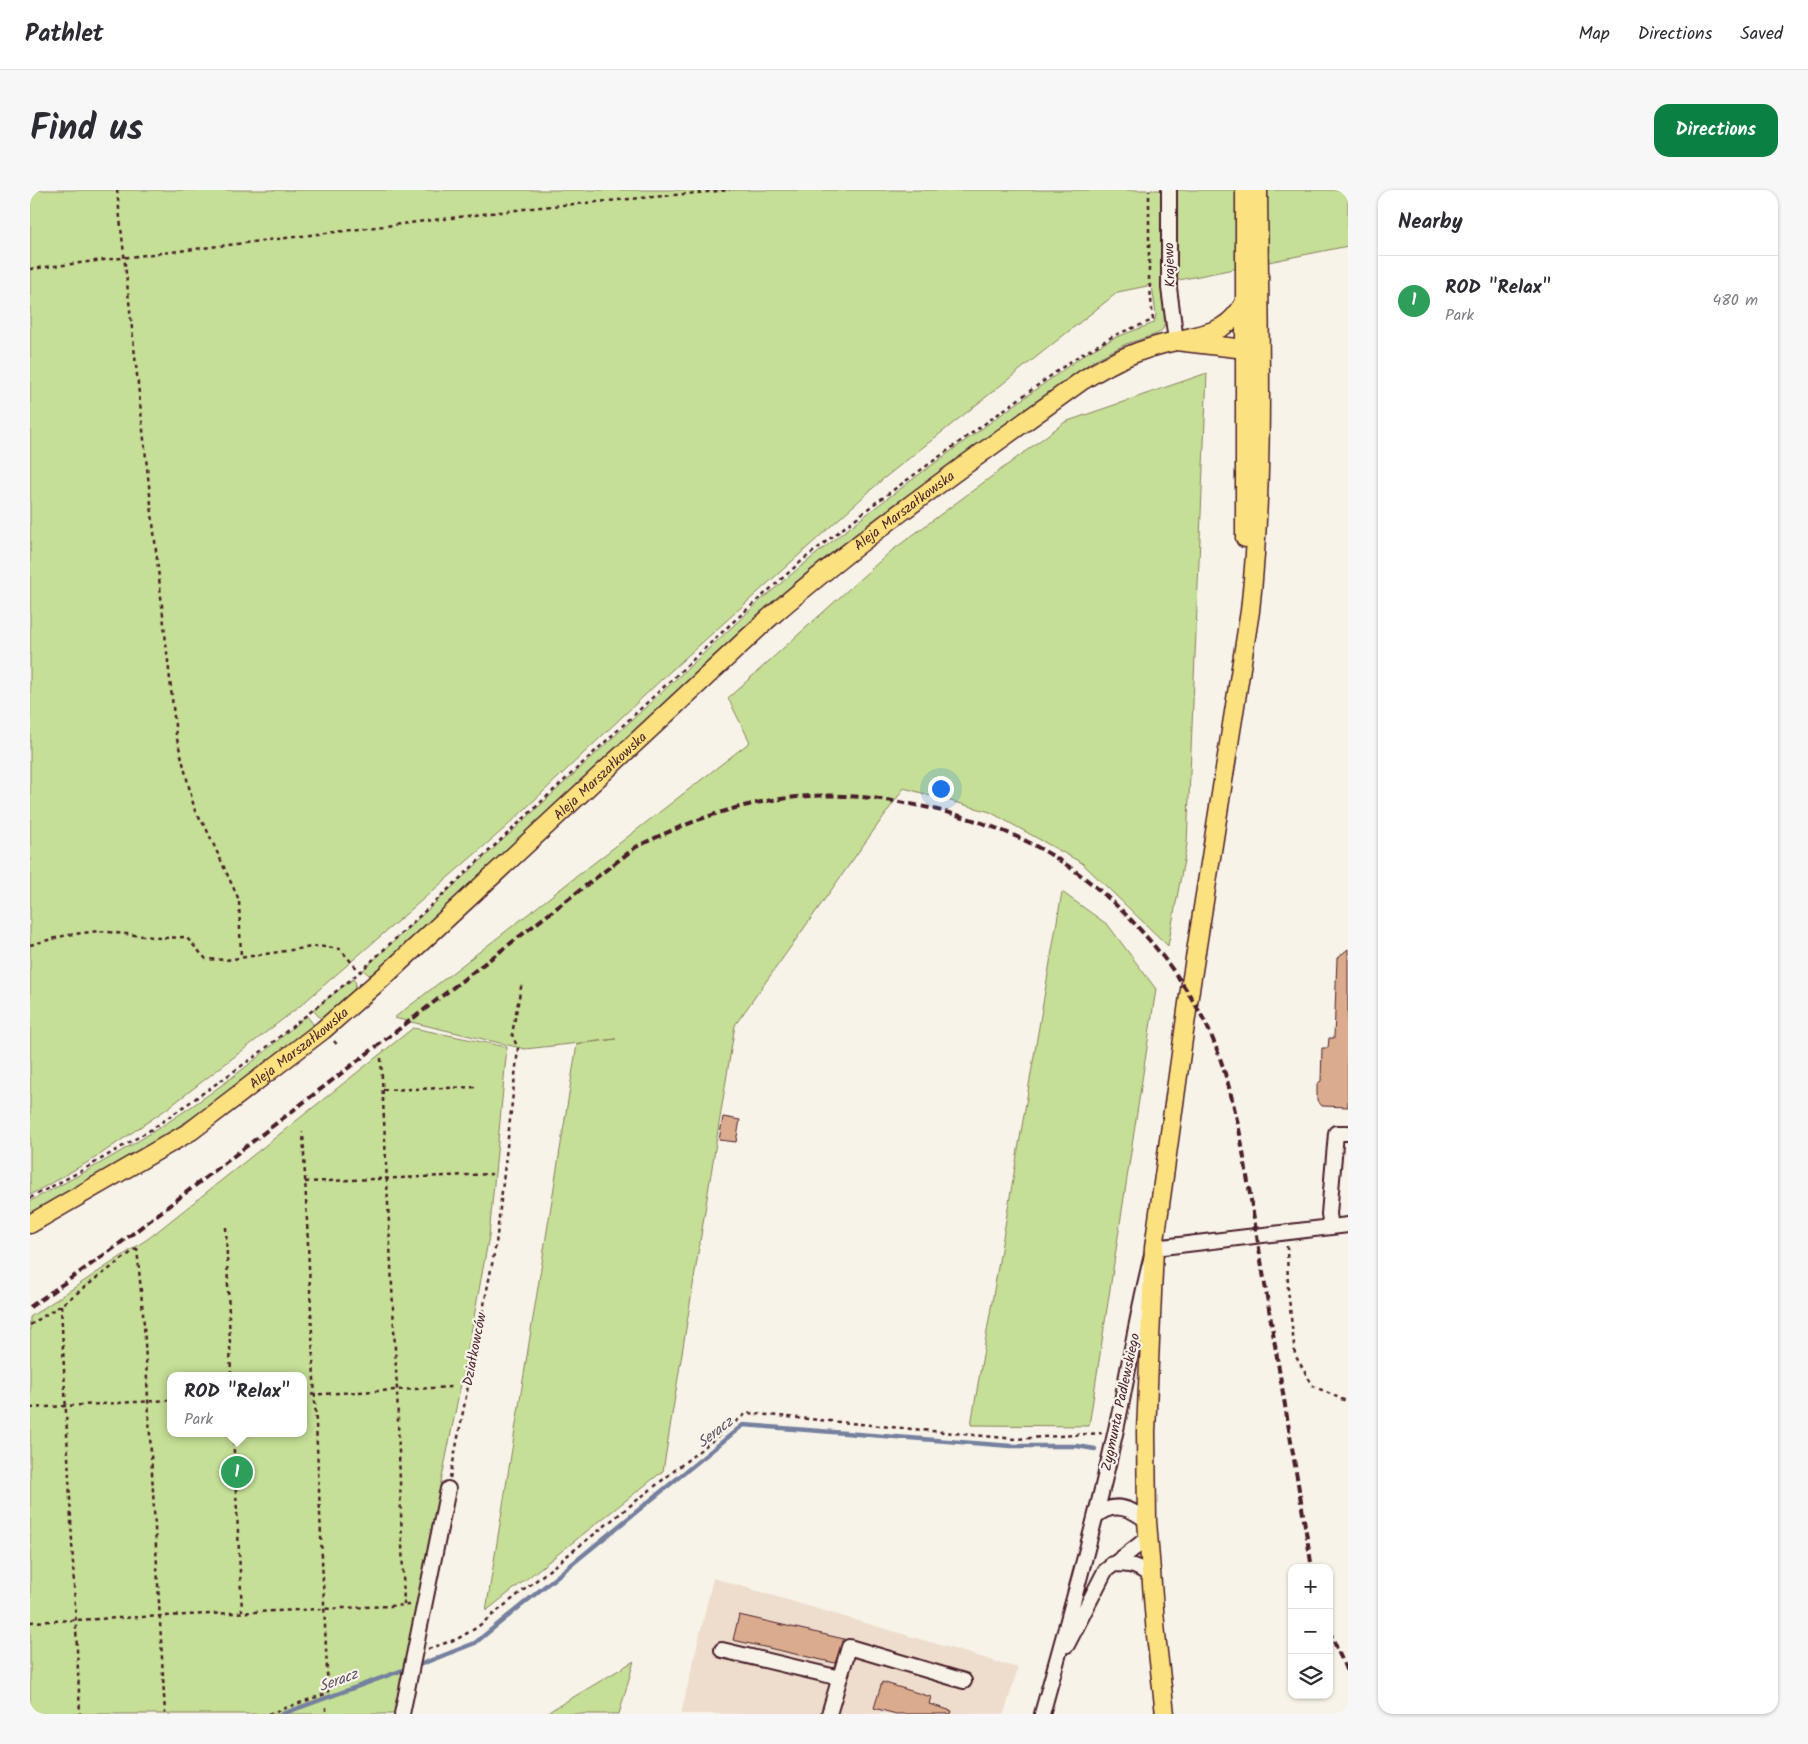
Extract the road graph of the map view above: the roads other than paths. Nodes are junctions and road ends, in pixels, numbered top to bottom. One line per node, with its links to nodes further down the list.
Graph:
1 (1169, 190): 6 (street, Krajewo)
2 (1245, 190): 4 (main road)
3 (1258, 190): 7 (main road)
4 (1245, 302): 5 (main road, Aleja Marszałkowska); 7 (main road)
5 (1215, 332): 6 (main road, Aleja Marszałkowska); 7 (main road, Aleja Marszałkowska)
6 (1176, 340): 7 (main road, Aleja Marszałkowska); 9 (main road, Aleja Marszałkowska)
7 (1250, 340): 12 (main road)
8 (1348, 1133): 11 (street)
9 (30, 1224)
10 (1348, 1225): 11 (street)
11 (1331, 1227): 12 (street)
12 (1154, 1248): 14 (street, Zygmunta Padlewskiego); 15 (main road)
13 (448, 1489): 22 (street)
14 (1096, 1516): 15 (street); 19 (street, Zygmunta Padlewskiego)
15 (1148, 1529): 16 (street, Zygmunta Padlewskiego); 17 (main road)
16 (1112, 1564): 17 (street); 19 (street, Zygmunta Padlewskiego)
17 (1152, 1578): 25 (main road)
18 (722, 1650): 20 (street)
19 (1054, 1672): 24 (street, Zygmunta Padlewskiego)
20 (840, 1678): 21 (street); 23 (street)
21 (964, 1681)
22 (402, 1714)
23 (829, 1714)
24 (1042, 1714)
25 (1165, 1714)

